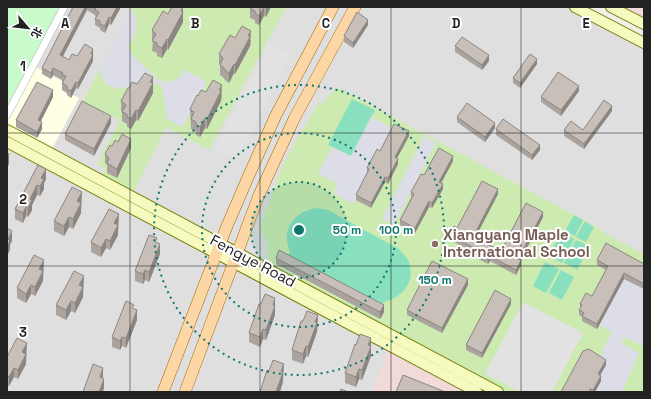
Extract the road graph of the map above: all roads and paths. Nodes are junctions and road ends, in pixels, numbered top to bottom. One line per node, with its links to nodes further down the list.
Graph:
1 (64, 7): 8 (street)
2 (334, 7): 11 (main road)
3 (355, 7): 12 (main road)
4 (575, 7): 7 (street)
5 (611, 7): 6 (street)
6 (644, 24)
7 (644, 43)
8 (7, 115)
9 (7, 130): 11 (street, Fengye Road)
10 (7, 142): 11 (street, Fengye Road)
11 (218, 249): 12 (street, Fengye Road); 13 (main road)
12 (236, 258): 14 (main road); 15 (street, Fengye Road); 16 (street, Fengye Road)
13 (163, 392)
14 (185, 392)
15 (477, 392)
16 (498, 392)

